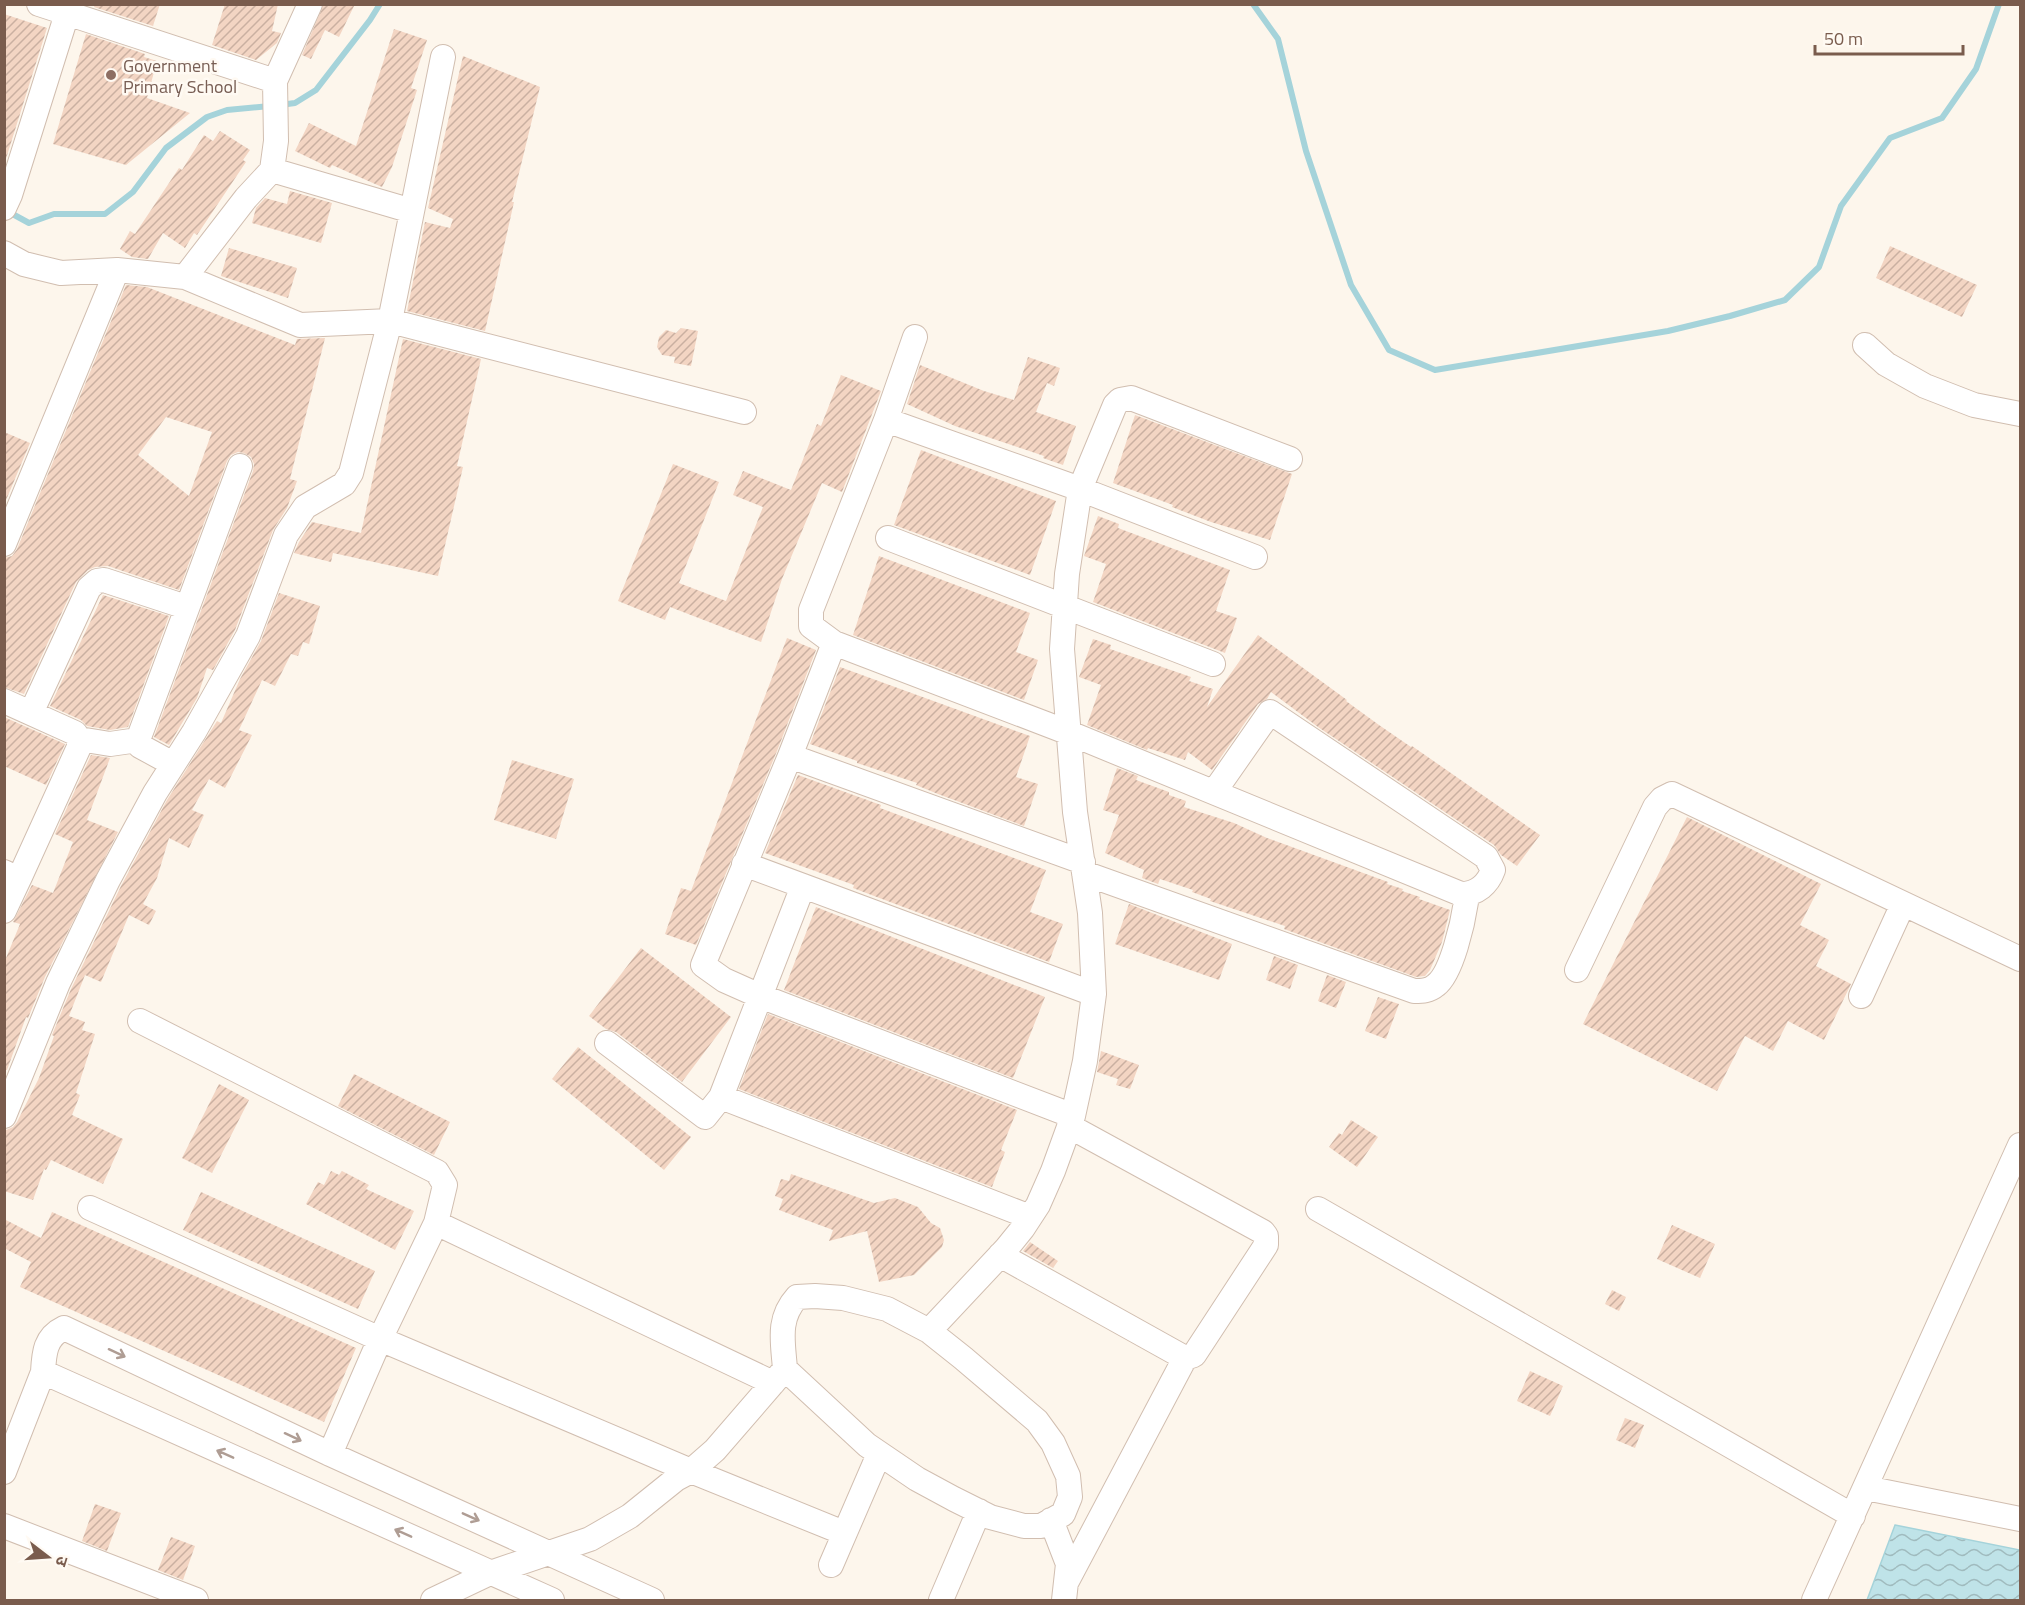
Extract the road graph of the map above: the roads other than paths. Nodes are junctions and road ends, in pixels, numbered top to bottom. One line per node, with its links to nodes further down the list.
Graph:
1 (39, 4): 3 (street)
2 (310, 4): 5 (street)
3 (69, 9): 5 (street); 7 (street)
4 (443, 57): 8 (street)
5 (275, 90): 6 (street)
6 (272, 170): 8 (street); 11 (street)
7 (8, 201)
8 (412, 211): 12 (street)
9 (4, 253): 10 (street)
10 (117, 270): 11 (street); 21 (street)
11 (185, 277): 12 (street)
12 (390, 321): 15 (street); 34 (street)
13 (915, 337): 17 (street)
14 (1865, 345): 16 (street)
15 (744, 412)
16 (2020, 414)
17 (886, 420): 20 (street); 26 (street)
18 (1290, 459): 20 (street)
19 (240, 466): 24 (street)
20 (1080, 489): 23 (street); 25 (street)
21 (7, 531)
22 (888, 538): 25 (street)
23 (1255, 557)
24 (186, 607): 29 (street); 32 (street)
25 (1065, 607): 27 (street); 30 (street)
26 (834, 643): 30 (street); 33 (street)
27 (1213, 664)
28 (4, 701): 29 (street)
29 (31, 713): 31 (street)
30 (1068, 732): 35 (street); 37 (street)
31 (79, 739): 32 (street); 38 (street)
32 (138, 740): 34 (street)
33 (790, 756): 36 (street); 37 (street)
34 (173, 764): 51 (street)
35 (1214, 792): 40 (street); 40 (street)
36 (744, 864): 39 (street); 46 (street)
37 (1083, 868): 40 (street); 45 (street)
38 (12, 876): 42 (street)
39 (803, 886): 45 (street); 46 (street)
40 (1461, 894)
41 (1904, 904): 43 (street); 44 (street); 47 (street)
42 (4, 911)
43 (2020, 959)
44 (1576, 970)
45 (1094, 994): 52 (street)
46 (760, 996): 50 (street); 52 (street)
47 (1861, 996)
48 (140, 1021): 57 (street)
49 (607, 1043): 50 (street)
50 (721, 1097): 56 (street)
51 (4, 1116)
52 (1071, 1121): 56 (street); 61 (street)
53 (2020, 1145): 68 (street)
54 (90, 1208): 60 (street)
55 (1318, 1209): 70 (street)
56 (1030, 1217): 58 (street)
57 (436, 1223): 60 (street); 63 (street)
58 (1000, 1255): 59 (street); 61 (street)
59 (929, 1331): 63 (street); 72 (street)
60 (380, 1339): 64 (street); 66 (street)
61 (1185, 1358): 78 (street)
62 (43, 1372): 64 (street, one-way to 64); 67 (street); 77 (street, one-way to 62)
63 (779, 1376): 65 (street); 66 (street)
64 (330, 1454): 75 (street, one-way to 75)
65 (879, 1454): 69 (street); 74 (street)
66 (691, 1471): 74 (street); 75 (street)
67 (4, 1472)
68 (1866, 1488): 70 (street); 71 (street)
69 (979, 1511): 72 (street); 83 (street)
70 (1853, 1516): 84 (street)
71 (2020, 1519)
72 (1051, 1520): 78 (street)
73 (4, 1526): 79 (street)
74 (844, 1533): 76 (street)
75 (548, 1552): 77 (street); 82 (street)
76 (831, 1565)
77 (490, 1573): 80 (street); 81 (street)
78 (1065, 1592)
79 (196, 1600)
80 (433, 1600)
81 (552, 1600)
82 (652, 1600)
83 (941, 1600)
84 (1814, 1600)

